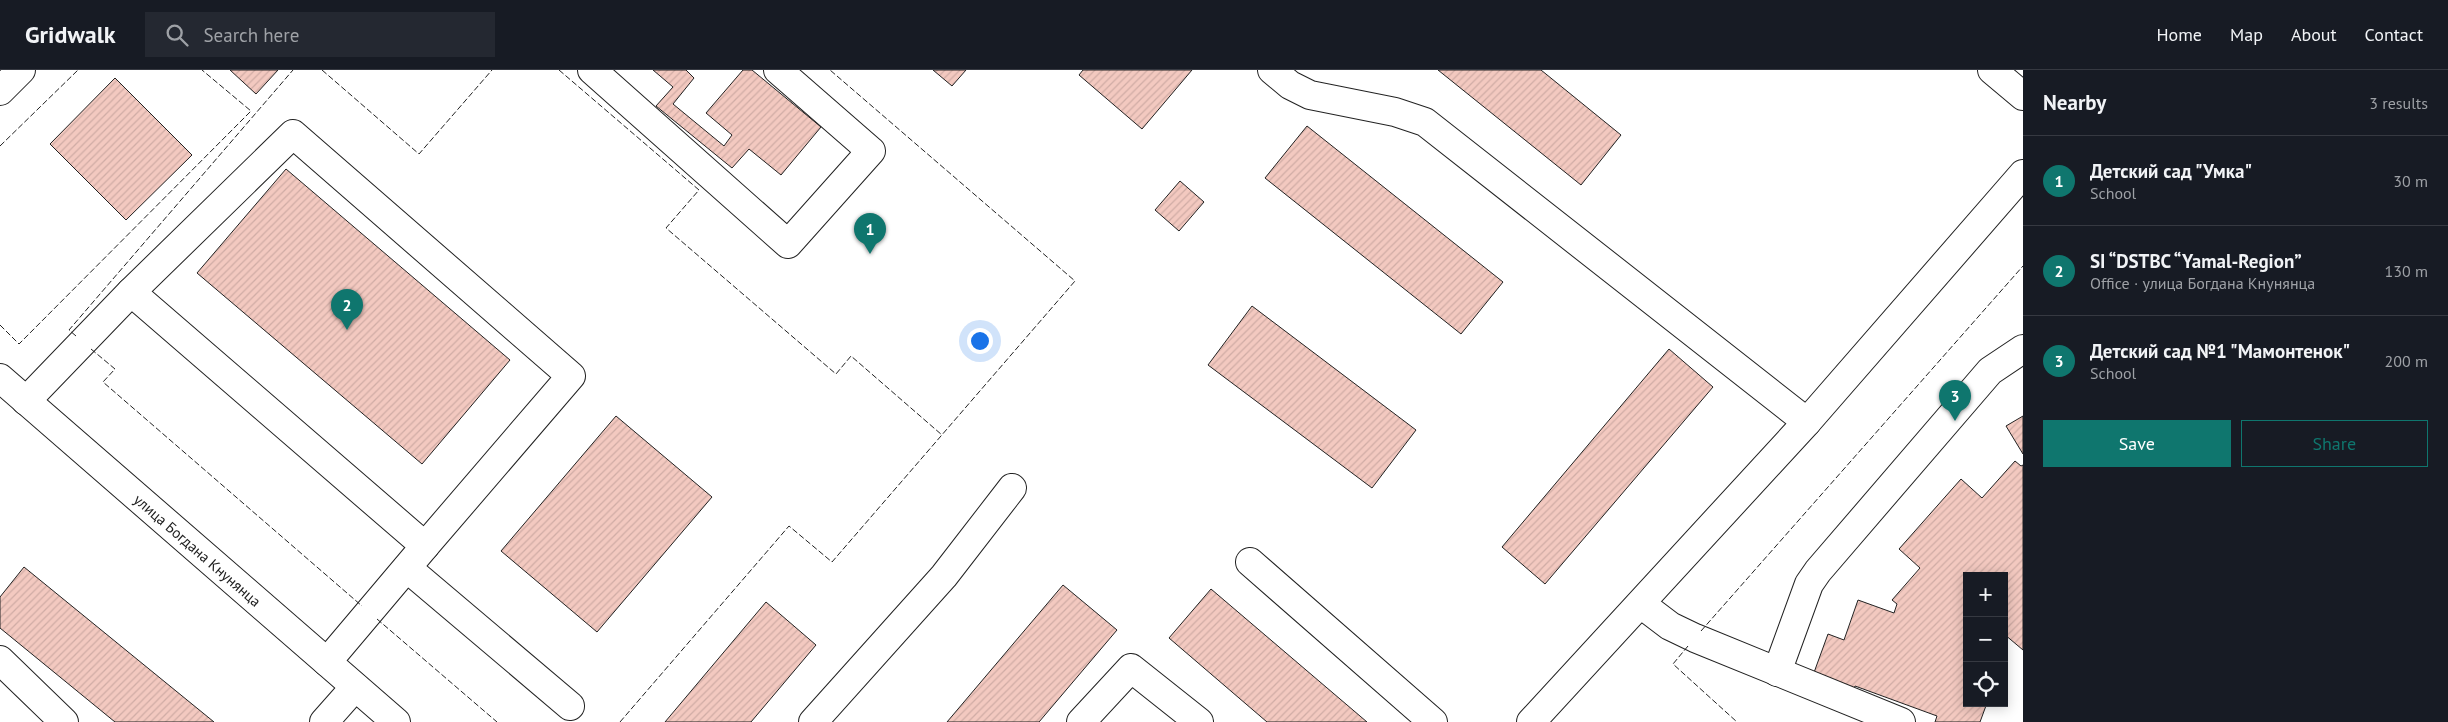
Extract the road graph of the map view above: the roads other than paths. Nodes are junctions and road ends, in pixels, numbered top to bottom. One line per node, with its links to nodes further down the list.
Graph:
1 (21, 70): 6 (street)
2 (592, 70): 3 (street)
3 (778, 70)
4 (1272, 70): 13 (street)
5 (1992, 70): 7 (street)
6 (0, 91)
7 (2023, 96)
8 (2017, 192): 13 (street)
9 (131, 292): 12 (street); 15 (street); 15 (street)
10 (2023, 349): 21 (street)
11 (0, 378): 12 (street, улица Богдана Кнунянца)
12 (26, 401): 20 (street, улица Богдана Кнунянца)
13 (1806, 422): 18 (street)
14 (1012, 488): 27 (street)
15 (425, 546): 17 (street)
16 (1250, 562): 30 (street)
17 (407, 568): 20 (street); 23 (street)
18 (1641, 604): 21 (street); 31 (street)
19 (0, 660): 24 (street)
20 (327, 662): 22 (street, улица Богдана Кнунянца)
21 (1777, 672): 32 (street)
22 (355, 686): 25 (street); 26 (street, улица Богдана Кнунянца)
23 (570, 706)
24 (64, 722)
25 (324, 722)
26 (396, 722)
27 (813, 722)
28 (1081, 722): 29 (street)
29 (1199, 722)
30 (1433, 722)
31 (1531, 722)
32 (1901, 722)

